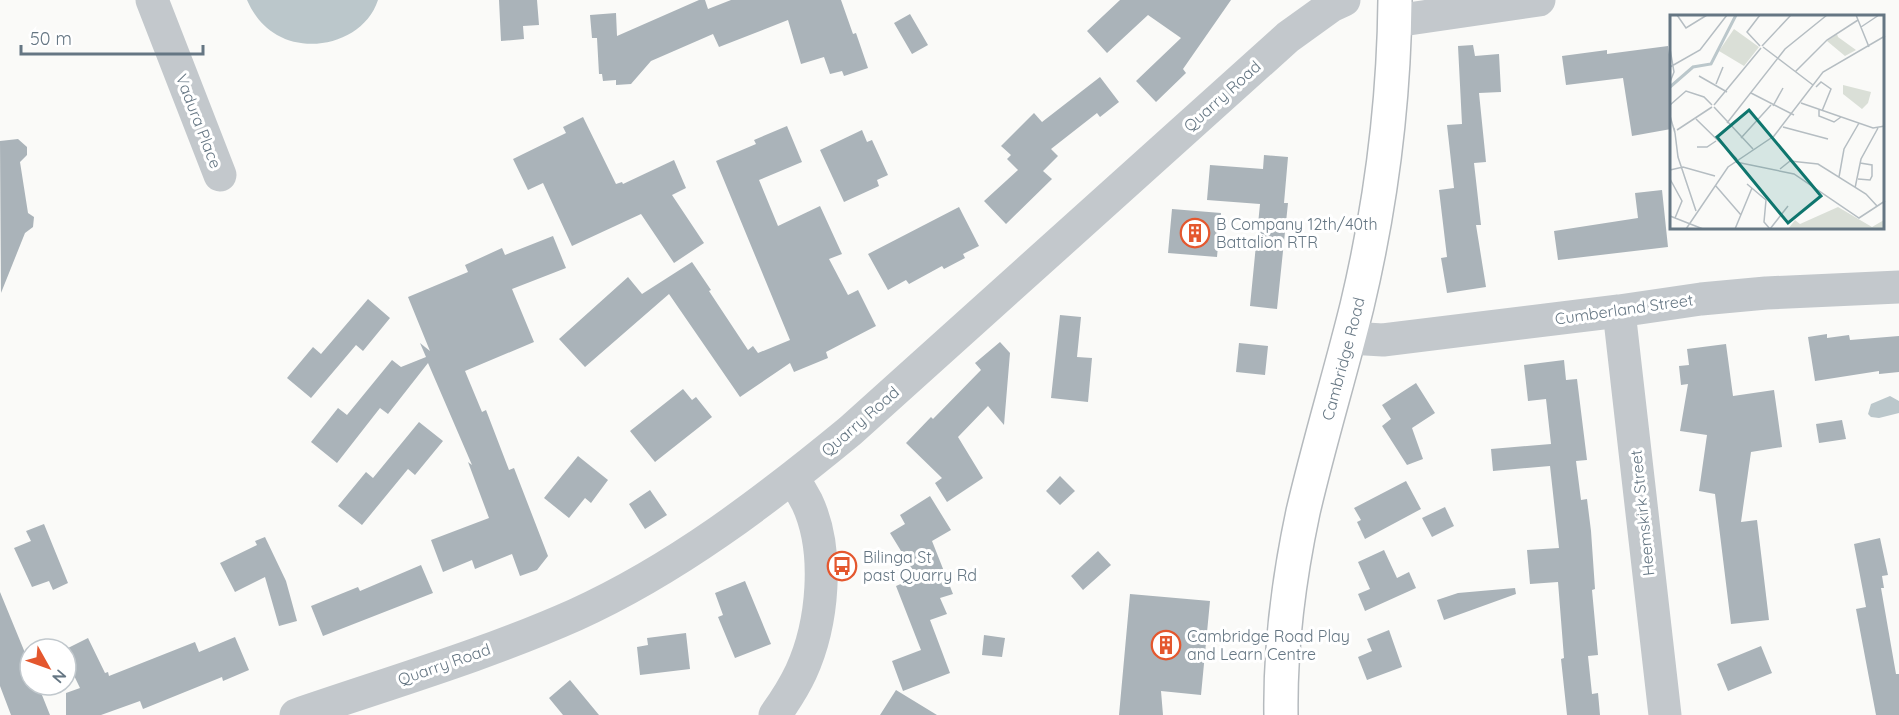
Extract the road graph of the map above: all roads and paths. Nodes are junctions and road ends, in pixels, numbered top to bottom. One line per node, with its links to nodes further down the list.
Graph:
1 (152, 0): 5 (street, Vadura Place)
2 (1344, 0): 9 (street, Quarry Road)
3 (1539, 0): 4 (street)
4 (1395, 10): 8 (main road, Cambridge Road)
5 (220, 175)
6 (1899, 287): 7 (street, Cumberland Street)
7 (1619, 311): 8 (street, Cumberland Street); 13 (street, Heemskirk Street)
8 (1349, 338): 12 (main road, Cambridge Road)
9 (793, 479): 10 (street, Quarry Road); 11 (street)
10 (296, 715)
11 (775, 715)
12 (1281, 715)
13 (1665, 715)

